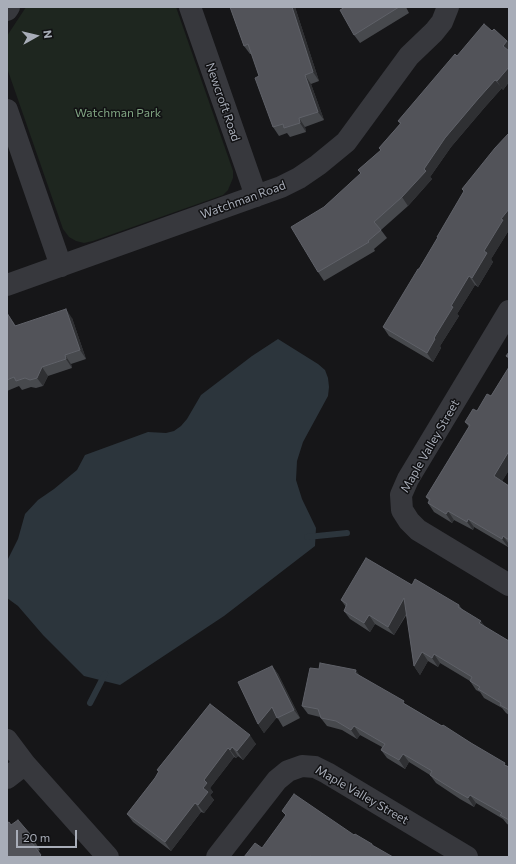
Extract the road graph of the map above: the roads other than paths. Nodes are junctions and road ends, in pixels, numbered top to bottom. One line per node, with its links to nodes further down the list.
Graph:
1 (9, 7): 4 (street)
2 (190, 7): 6 (street, Newcroft Road)
3 (448, 7): 6 (street, Watchman Road)
4 (7, 10)
5 (7, 110): 7 (street)
6 (256, 196): 7 (street, Watchman Road)
7 (61, 266): 8 (street, Watchman Road)
8 (7, 285)
9 (509, 311): 10 (street, Maple Valley Street)
10 (509, 585)
11 (7, 740): 12 (street)
12 (25, 764): 13 (street); 14 (street)
13 (7, 778)
14 (108, 857)
15 (217, 857): 16 (street, Maple Valley Street)
16 (467, 857)

